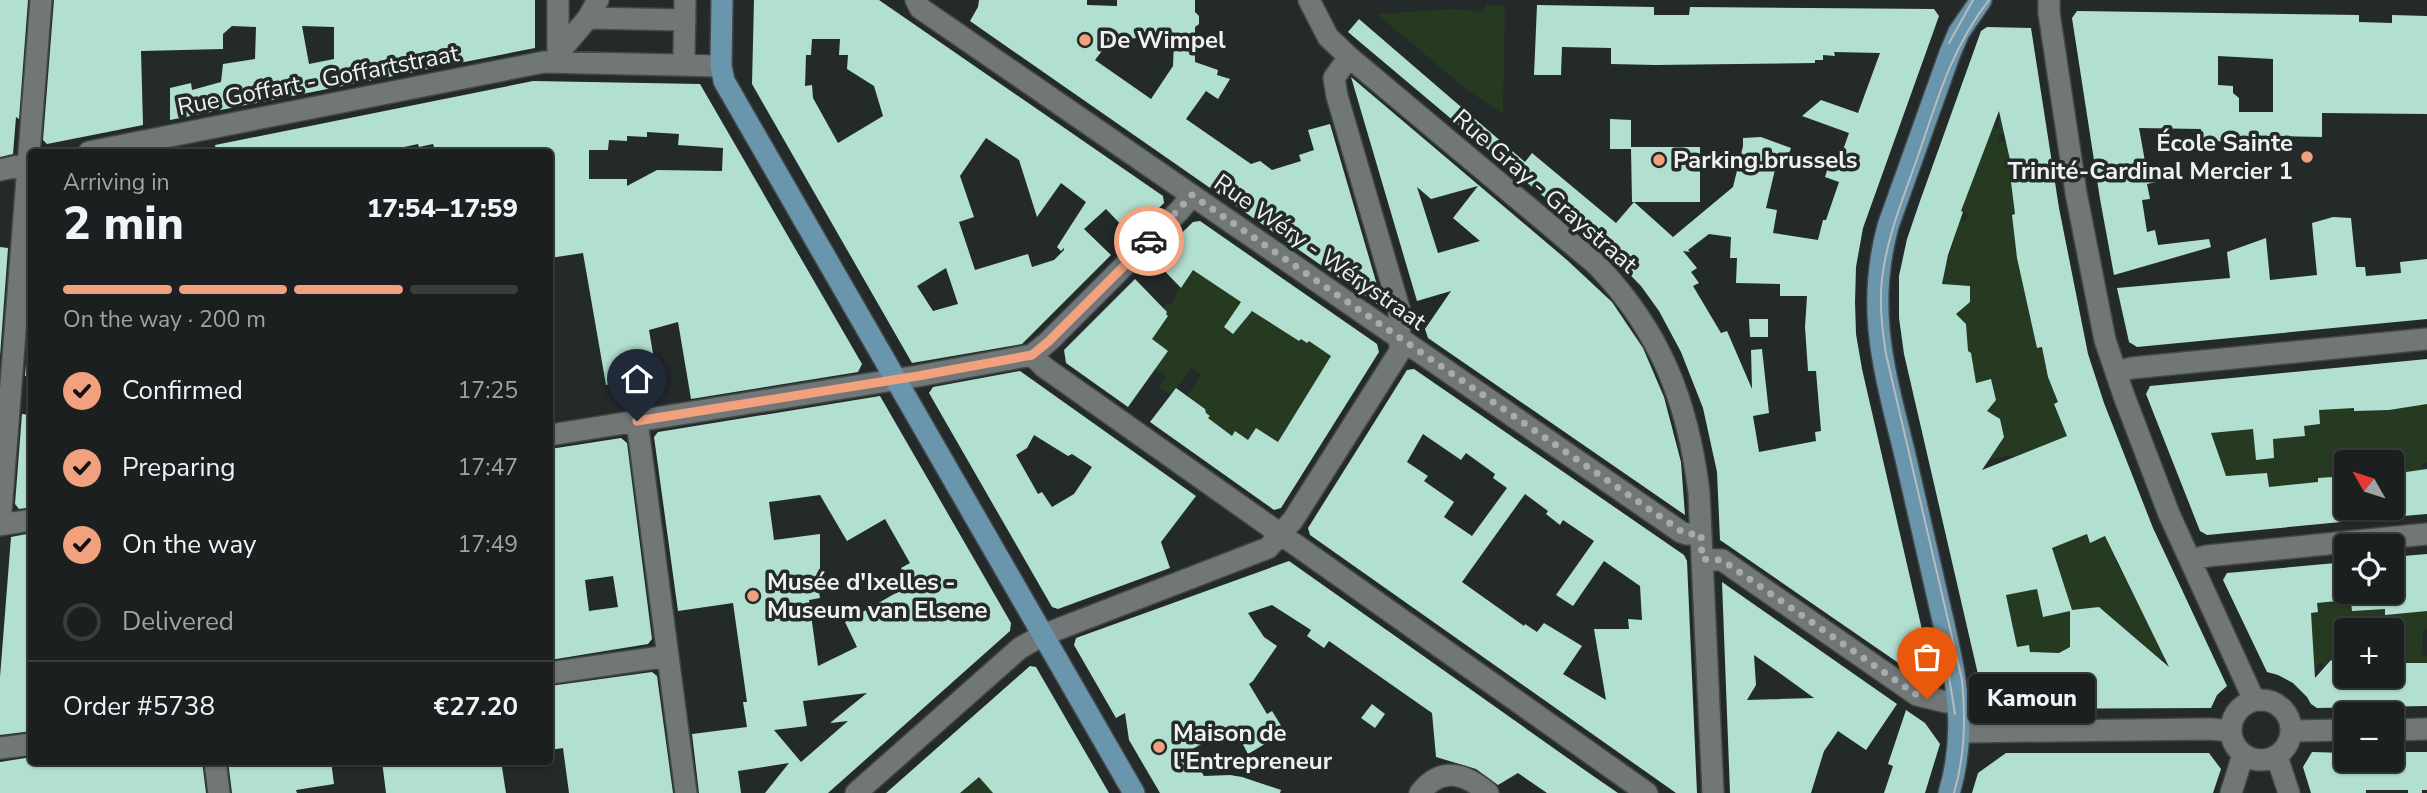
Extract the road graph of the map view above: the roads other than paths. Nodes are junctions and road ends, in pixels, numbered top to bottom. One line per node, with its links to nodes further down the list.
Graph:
1 (41, 0): 14 (street)
2 (558, 0): 10 (street)
3 (722, 0): 13 (main road)
4 (916, 0): 19 (street, Rue Wéry - Wérystraat)
5 (1309, 0): 12 (street, Rue Gray - Graystraat)
6 (1980, 0): 38 (main road)
7 (2049, 0): 23 (street)
8 (687, 4): 9 (street); 11 (street)
9 (593, 9): 10 (street)
10 (560, 56): 13 (street, Rue Goffart - Goffartstraat); 15 (street, Rue Goffart - Goffartstraat)
11 (684, 57)
12 (1349, 57): 20 (street); 30 (street, Rue Gray - Graystraat)
13 (721, 66): 24 (main road)
14 (31, 149)
15 (104, 149)
16 (28, 164): 17 (street)
17 (0, 170)
18 (28, 188): 28 (street)
19 (1192, 195): 20 (street, Rue Wéry - Wérystraat); 22 (street)
20 (1400, 339): 29 (street); 30 (street, Rue Wéry - Wérystraat)
21 (2427, 339): 23 (street)
22 (1032, 355): 24 (street); 29 (street)
23 (2116, 372): 33 (street)
24 (898, 379): 25 (street); 34 (main road)
25 (637, 421): 26 (street); 35 (street)
26 (553, 435)
27 (28, 521): 28 (street)
28 (0, 525)
29 (1281, 534): 34 (street); 56 (street)
30 (1701, 534): 32 (street, Rue Gray - Graystraat)
31 (2427, 534): 33 (street)
32 (1702, 559): 38 (street); 57 (street, Rue Gray - Graystraat)
33 (2191, 560): 37 (street)
34 (1043, 635): 52 (street); 53 (main road)
35 (668, 656): 36 (street); 51 (street)
36 (553, 673)
37 (2254, 700): 40 (street); 43 (street)
38 (1959, 702): 44 (main road)
39 (2427, 729): 42 (street)
40 (2292, 730): 41 (street); 48 (street)
41 (2334, 730)
42 (2404, 730)
43 (2231, 731): 44 (street); 47 (street)
44 (1960, 732): 58 (main road)
45 (28, 744): 46 (street)
46 (0, 748)
47 (2243, 755): 48 (street); 59 (street)
48 (2277, 757): 60 (street)
49 (216, 765): 50 (street)
50 (219, 793)
51 (686, 793)
52 (856, 793)
53 (1134, 793)
54 (1420, 793): 55 (street)
55 (1488, 793)
56 (1647, 793)
57 (1713, 793)
58 (1949, 793)
59 (2231, 793)
60 (2289, 793)

